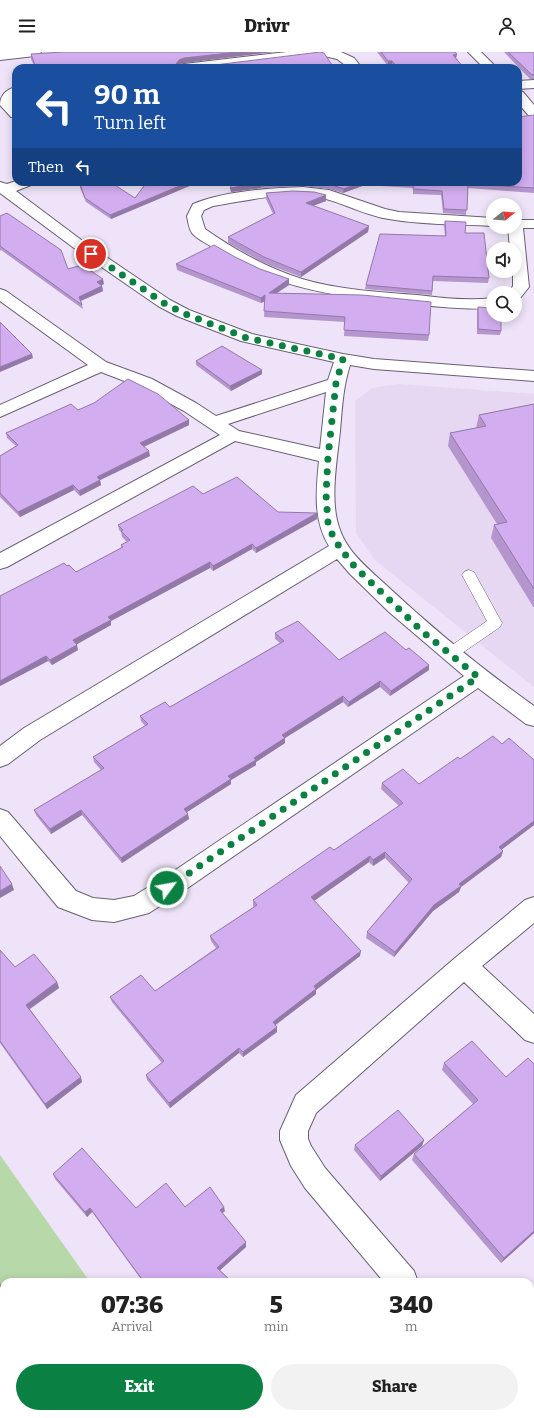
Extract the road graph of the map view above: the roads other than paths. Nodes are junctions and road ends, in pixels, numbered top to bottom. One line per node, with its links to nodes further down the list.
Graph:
1 (35, 52): 5 (street)
2 (318, 52): 6 (street)
3 (322, 52): 7 (street)
4 (474, 52): 8 (street)
5 (0, 56)
6 (218, 64)
7 (352, 64)
8 (487, 64)
9 (534, 84): 10 (street)
10 (522, 85)
11 (12, 94): 13 (street)
12 (522, 100): 14 (street)
13 (12, 110)
14 (534, 113)
15 (3, 188): 23 (street)
16 (486, 222): 22 (street)
17 (522, 224): 18 (street)
18 (534, 224)
19 (516, 234): 20 (street)
20 (521, 286)
21 (0, 294): 24 (street)
22 (486, 304)
23 (343, 359): 25 (street); 26 (street)
24 (100, 366): 27 (street); 28 (street)
25 (534, 376)
26 (336, 383): 28 (street); 30 (street)
27 (0, 412)
28 (214, 423): 29 (street)
29 (233, 435): 30 (street); 32 (street)
30 (328, 457): 31 (street)
31 (340, 548): 34 (street); 37 (street)
32 (0, 562)
33 (468, 575): 34 (lane)
34 (450, 654): 35 (street)
35 (478, 677): 36 (street); 38 (street)
36 (534, 718)
37 (0, 758)
38 (0, 819)
39 (534, 908): 40 (street)
40 (464, 966): 41 (street); 42 (street)
41 (534, 1031)
42 (400, 1278)

